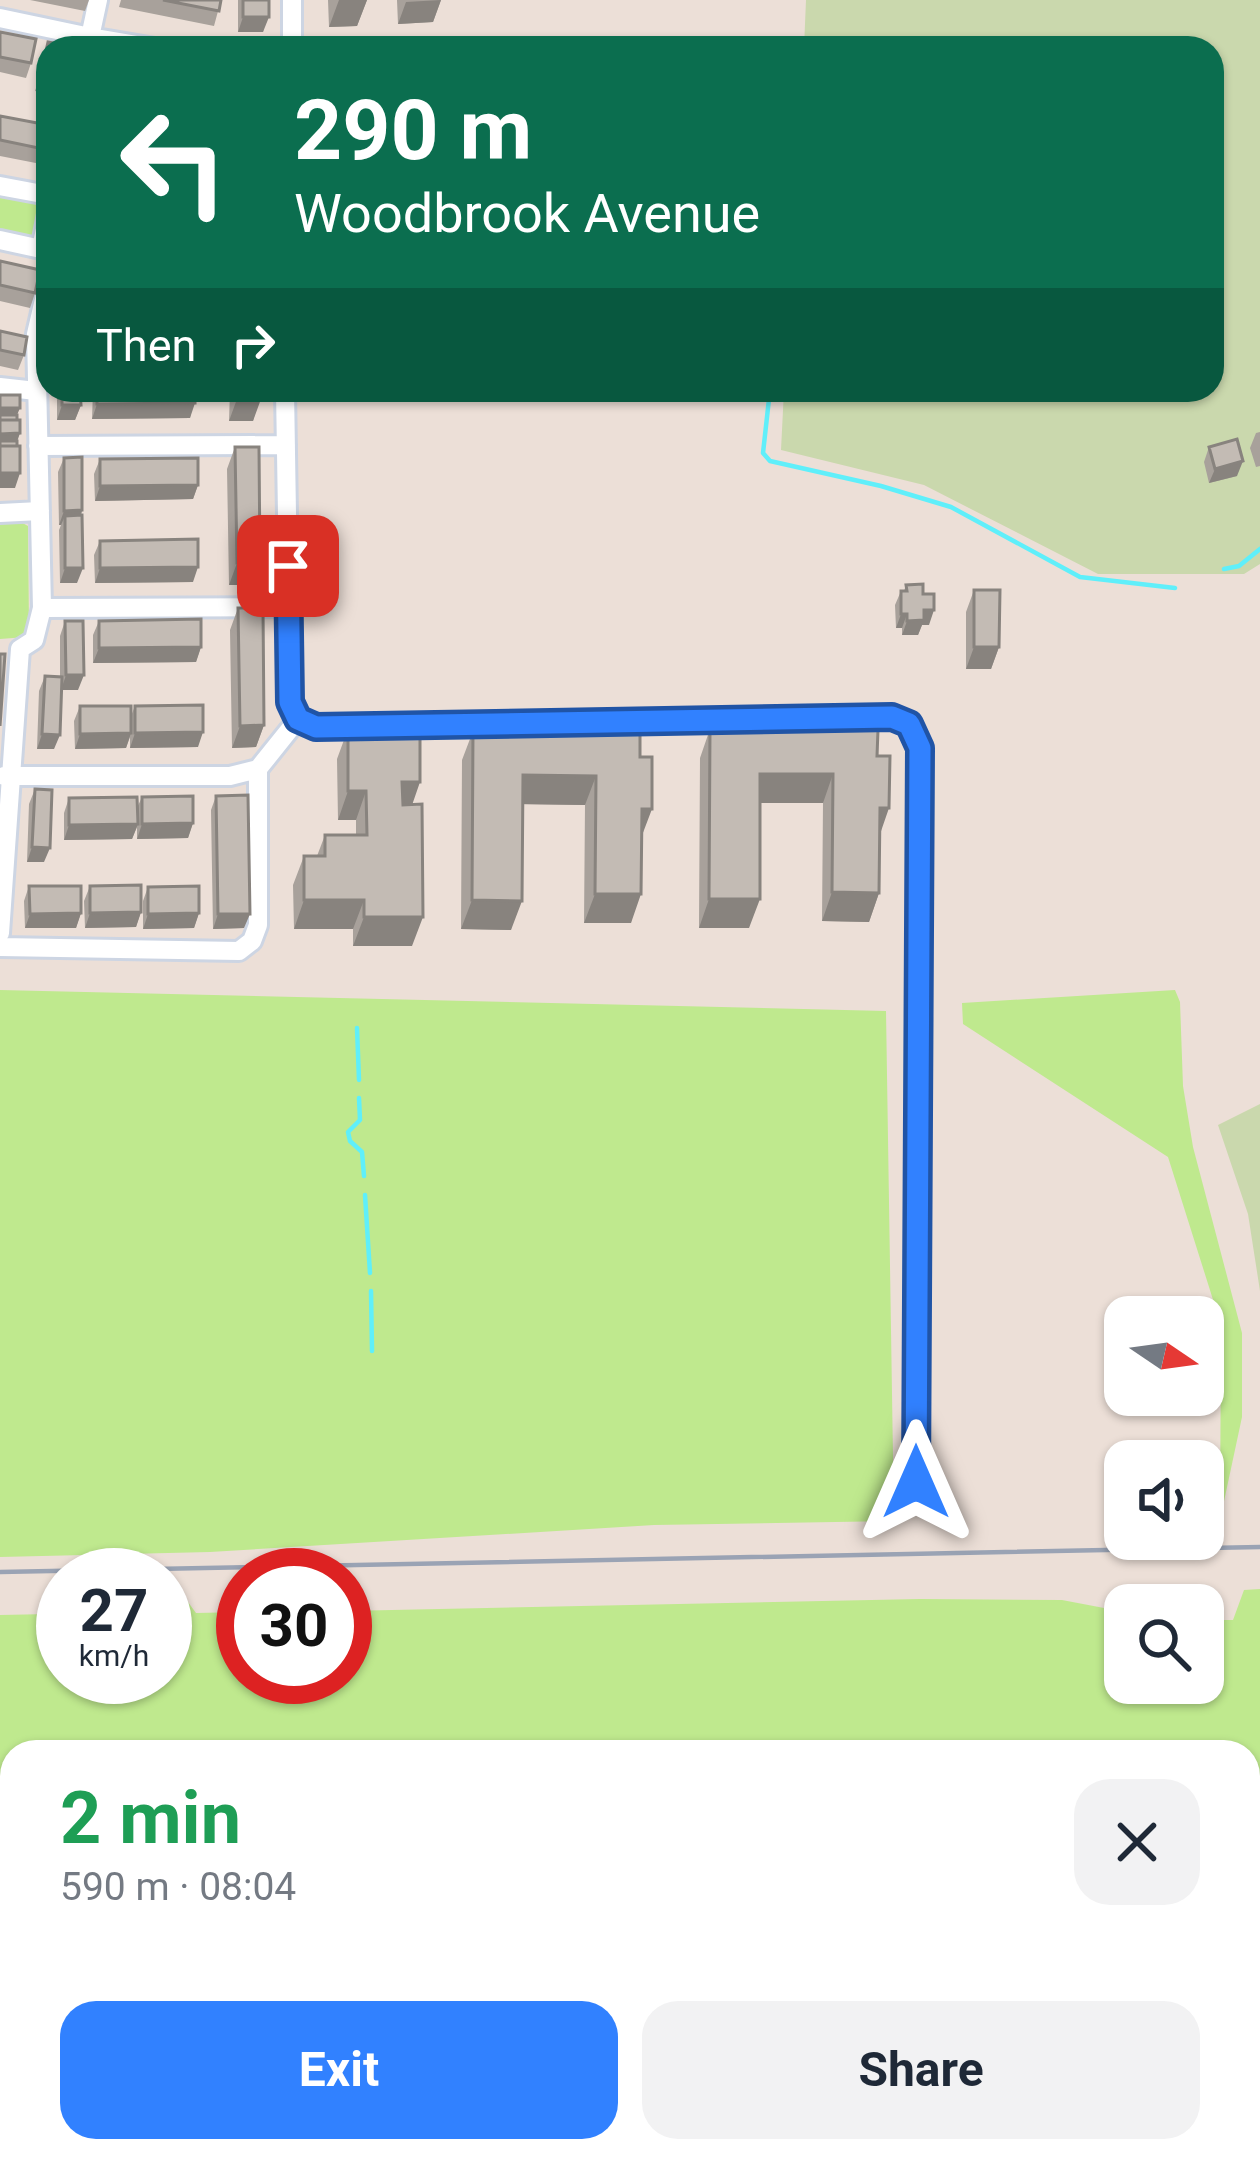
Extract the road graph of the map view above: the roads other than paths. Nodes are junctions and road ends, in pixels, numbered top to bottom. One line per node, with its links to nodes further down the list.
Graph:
1 (98, 0): 5 (street)
2 (292, 0): 6 (street)
3 (0, 17): 4 (street)
4 (68, 36)
5 (90, 36)
6 (292, 36)
7 (0, 186): 8 (street)
8 (36, 193)
9 (0, 240): 10 (street)
10 (36, 248)
11 (36, 334): 13 (street)
12 (0, 388): 13 (street)
13 (36, 391)
14 (36, 402): 17 (street)
15 (286, 402): 16 (street)
16 (286, 445): 17 (street); 20 (street)
17 (38, 446): 18 (street)
18 (40, 511): 19 (street); 21 (street)
19 (0, 513)
20 (288, 607): 21 (street); 23 (street)
21 (42, 608): 22 (street)
22 (10, 649): 25 (street)
23 (298, 719): 24 (street); 28 (street)
24 (259, 769): 25 (street); 27 (street)
25 (6, 776): 26 (street)
26 (0, 933)
27 (0, 946)
28 (916, 1482)

